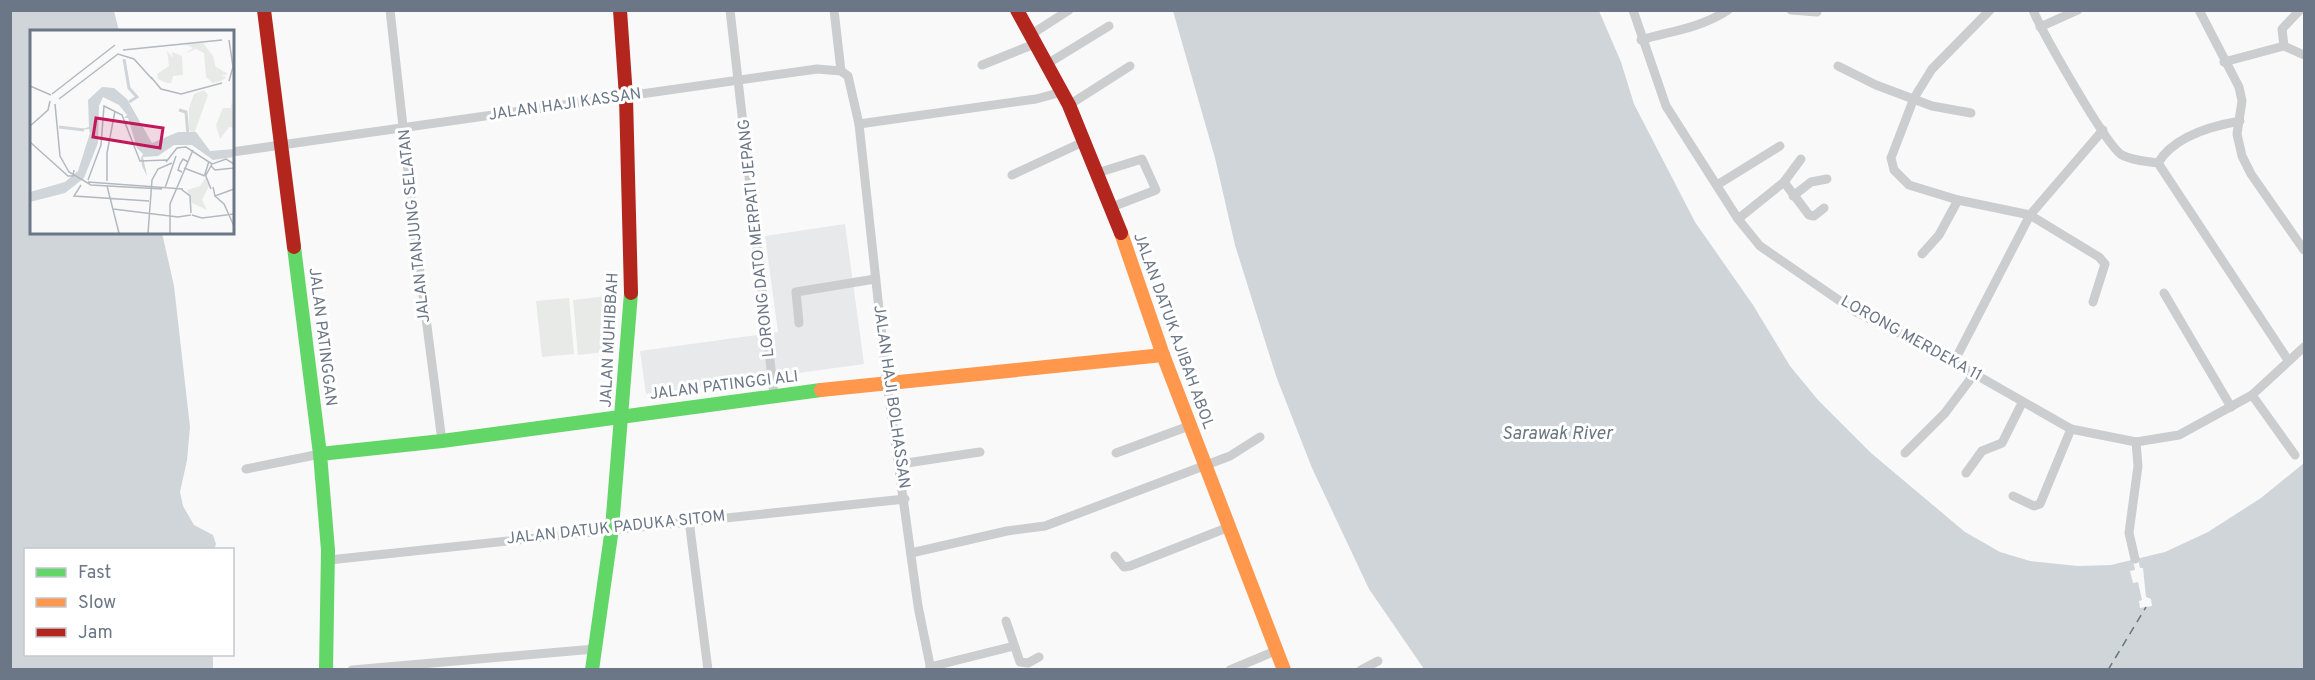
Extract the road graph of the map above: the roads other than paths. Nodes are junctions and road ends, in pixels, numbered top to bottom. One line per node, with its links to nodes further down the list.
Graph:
1 (264, 10): 39 (main road, JALAN PATINGGAN)
2 (390, 10): 36 (street, JALAN TANJUNG SELATAN)
3 (620, 10): 30 (main road, JALAN MUHIBBAH)
4 (730, 10): 29 (street, LORONG DATO MERPATI JEPANG)
5 (834, 10): 28 (street)
6 (1017, 10): 19 (main road, JALAN DATUK AJIBAH ABOL)
7 (1069, 10): 19 (street)
8 (1633, 10): 20 (street, LORONG MERDEKA 11)
9 (1728, 10): 20 (street)
10 (1791, 10): 16 (street)
11 (1990, 10): 32 (street)
12 (2033, 10): 18 (street)
13 (2078, 10): 18 (street)
14 (2199, 10): 23 (street)
15 (2300, 10): 21 (street)
16 (1817, 12)
17 (1109, 27): 24 (street)
18 (2040, 27): 37 (street)
19 (1034, 39): 24 (main road, JALAN DATUK AJIBAH ABOL); 25 (street)
20 (1641, 40): 48 (street, LORONG MERDEKA 11)
21 (2284, 46): 22 (street); 23 (street)
22 (2304, 55)
23 (2224, 62): 34 (street)
24 (1047, 64): 31 (main road, JALAN DATUK AJIBAH ABOL)
25 (982, 65)
26 (1130, 66): 31 (street)
27 (1838, 66): 32 (street)
28 (841, 72): 29 (street, JALAN HAJI KASSAN); 35 (street)
29 (740, 80): 30 (street, JALAN HAJI KASSAN); 67 (street, LORONG DATO MERPATI JEPANG)
30 (626, 97): 36 (street, JALAN HAJI KASSAN); 71 (main road, JALAN MUHIBBAH)
31 (1065, 98): 35 (street); 38 (main road, JALAN DATUK AJIBAH ABOL)
32 (1914, 98): 33 (street); 50 (street)
33 (1971, 113)
34 (2240, 121): 43 (street); 55 (street)
35 (860, 124): 57 (street, JALAN HAJI BOLHASSAN)
36 (404, 127): 39 (street, JALAN HAJI KASSAN); 75 (street, JALAN TANJUNG SELATAN)
37 (2103, 130): 43 (street); 53 (street)
38 (1083, 142): 44 (main road, JALAN DATUK AJIBAH ABOL); 45 (street)
39 (282, 144): 41 (street, JALAN HAJI KASSAN); 80 (main road, JALAN PATINGGAN)
40 (1780, 146): 48 (street)
41 (234, 152)
42 (1801, 159): 47 (street)
43 (2158, 162): 63 (street)
44 (1097, 173): 51 (main road, JALAN DATUK AJIBAH ABOL); 51 (street)
45 (1012, 175)
46 (1827, 179): 49 (street)
47 (1784, 182): 49 (street); 54 (street)
48 (1717, 185): 54 (street, LORONG MERDEKA 11)
49 (1793, 196): 52 (street)
50 (1958, 200): 53 (street); 56 (street)
51 (1112, 207): 62 (main road, JALAN DATUK AJIBAH ABOL)
52 (1824, 208)
53 (2030, 216): 59 (street); 64 (street)
54 (1738, 219): 64 (street, LORONG MERDEKA 11)
55 (2304, 250)
56 (1922, 254)
57 (875, 279): 60 (street); 66 (street, JALAN HAJI BOLHASSAN)
58 (2164, 293): 70 (street)
59 (2093, 302)
60 (799, 323)
61 (2304, 347): 63 (street, LORONG MERDEKA 11)
62 (1163, 355): 66 (main road, JALAN PATINGGI ALI); 72 (main road, JALAN DATUK AJIBAH ABOL)
63 (2288, 360): 68 (street, LORONG MERDEKA 11)
64 (1954, 362): 65 (street, LORONG MERDEKA 11)
65 (1975, 374): 69 (street, LORONG MERDEKA 11); 79 (street)
66 (887, 383): 67 (main road, JALAN PATINGGI ALI); 82 (street, JALAN HAJI BOLHASSAN)
67 (774, 395): 71 (main road, JALAN PATINGGI ALI)
68 (2252, 395): 70 (street, LORONG MERDEKA 11); 81 (street)
69 (2022, 403): 73 (street, LORONG MERDEKA 11); 85 (street)
70 (2231, 406): 76 (street, LORONG MERDEKA 11)
71 (623, 415): 75 (main road, JALAN PATINGGI ALI); 90 (main road, JALAN MUHIBBAH)
72 (1190, 426): 78 (street); 83 (main road, JALAN DATUK AJIBAH ABOL)
73 (2071, 429): 76 (street, LORONG MERDEKA 11); 86 (street)
74 (1260, 436): 83 (street)
75 (442, 441): 80 (main road, JALAN PATINGGI ALI)
76 (2136, 442): 93 (street)
77 (980, 452): 82 (street)
78 (1116, 453)
79 (1905, 453)
80 (320, 454): 84 (street, JALAN PATINGGI ALI); 94 (main road, JALAN PATINGGAN)
81 (2295, 455)
82 (900, 464): 87 (street, JALAN HAJI BOLHASSAN)
83 (1204, 464): 89 (main road, JALAN DATUK AJIBAH ABOL); 91 (street)
84 (246, 469)
85 (1966, 473)
86 (2013, 496)
87 (905, 499): 88 (street, JALAN DATUK PADUKA SITOM); 91 (street, JALAN HAJI BOLHASSAN)
88 (689, 520): 90 (street, JALAN DATUK PADUKA SITOM); 105 (street)
89 (1229, 527): 92 (street); 98 (main road, JALAN DATUK AJIBAH ABOL)
90 (612, 528): 94 (street, JALAN DATUK PADUKA SITOM); 97 (main road, JALAN MUHIBBAH)
91 (911, 553): 101 (street, JALAN HAJI BOLHASSAN)
92 (1115, 556)
93 (2135, 559)
94 (328, 560): 102 (main road, JALAN PATINGGAN)
95 (1006, 621): 96 (street)
96 (1014, 646): 99 (street); 101 (street)
97 (595, 649): 103 (street); 104 (main road, JALAN MUHIBBAH)
98 (1275, 651): 106 (street); 107 (main road, JALAN DATUK AJIBAH ABOL)
99 (1039, 657)
100 (1378, 661): 108 (street)
101 (931, 668)
102 (326, 669)
103 (352, 669)
104 (591, 669)
105 (708, 669)
106 (1230, 669)
107 (1284, 669)
108 (1361, 669)

